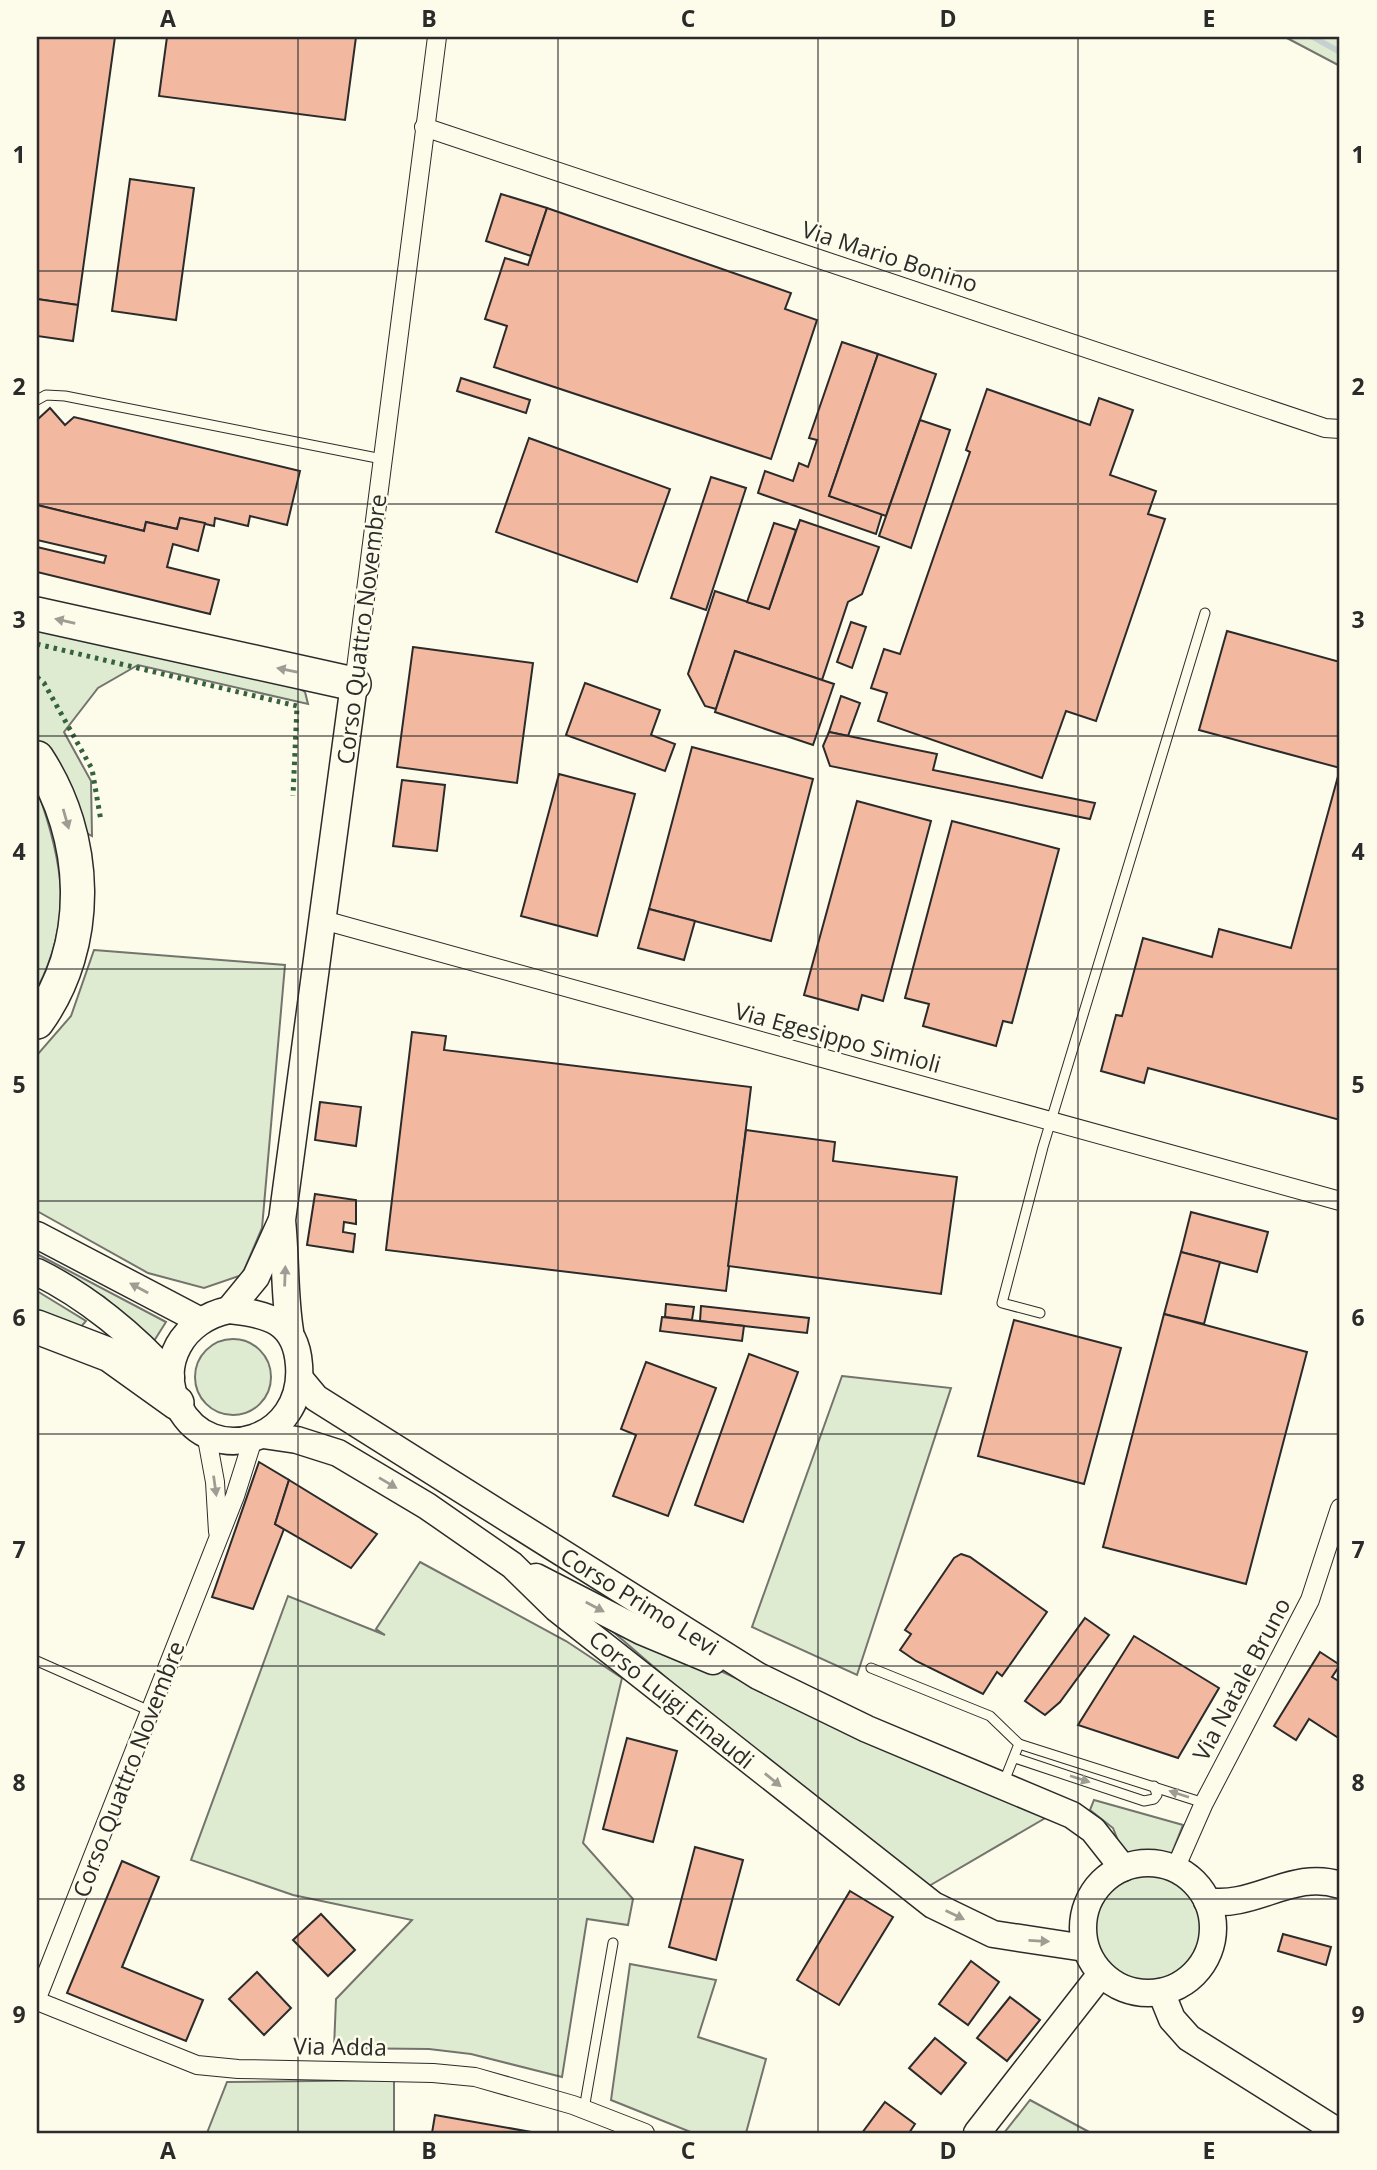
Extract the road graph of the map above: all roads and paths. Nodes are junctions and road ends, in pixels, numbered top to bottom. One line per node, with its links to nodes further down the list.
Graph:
1 (437, 37): 2 (street, Corso Quattro Novembre)
2 (424, 127): 4 (street, Via Mario Bonino); 5 (street, Corso Quattro Novembre)
3 (37, 400): 5 (lane)
4 (1340, 429)
5 (382, 459): 8 (street, Corso Quattro Novembre)
6 (1205, 613): 12 (lane)
7 (37, 614): 8 (highway, one-way to 7)
8 (354, 684): 10 (main road, Corso Quattro Novembre)
9 (37, 758): 11 (highway, one-way to 11)
10 (323, 920): 12 (street, Via Egesippo Simioli); 14 (main road, Corso Quattro Novembre)
11 (37, 1022)
12 (1052, 1121): 13 (street, Via Egesippo Simioli); 18 (lane)
13 (1340, 1200)
14 (282, 1220): 17 (main road, Corso Quattro Novembre); 21 (main road, Corso Quattro Novembre, one-way to 14)
15 (37, 1235): 19 (main road, one-way to 15)
16 (37, 1272): 23 (main road)
17 (229, 1310): 19 (main road); 21 (main road)
18 (1040, 1313)
19 (199, 1320): 23 (main road)
20 (37, 1327): 23 (highway)
21 (290, 1331): 22 (main road)
22 (300, 1380): 25 (main road); 31 (main road, Corso Primo Levi)
23 (174, 1390): 24 (main road)
24 (206, 1433): 25 (main road); 27 (street, Corso Quattro Novembre, one-way to 27)
25 (258, 1437): 27 (street, Corso Quattro Novembre); 28 (main road, Corso Luigi Einaudi, one-way to 28)
26 (1340, 1508): 37 (street, Via Natale Bruno)
27 (218, 1539): 32 (street, Corso Quattro Novembre)
28 (512, 1565): 31 (main road, Corso Primo Levi, one-way to 31); 45 (main road, Corso Luigi Einaudi, one-way to 45)
29 (37, 1661): 32 (lane)
30 (871, 1668): 33 (lane)
31 (758, 1676): 35 (main road, Corso Primo Levi)
32 (150, 1711): 49 (street, Corso Quattro Novembre)
33 (1019, 1744): 34 (lane); 36 (lane)
34 (1015, 1758): 35 (lane); 36 (lane, one-way to 36)
35 (1002, 1785): 38 (main road, Corso Primo Levi)
36 (1154, 1786): 37 (lane, one-way to 36)
37 (1204, 1803): 39 (street, Via Natale Bruno)
38 (1123, 1868): 39 (main road); 45 (main road)
39 (1175, 1869): 42 (main road)
40 (1338, 1883): 41 (main road)
41 (1246, 1900): 42 (main road); 43 (main road)
42 (1207, 1901): 43 (main road)
43 (1212, 1941): 47 (main road)
44 (613, 1943): 51 (lane)
45 (1086, 1948): 46 (main road)
46 (1106, 1978): 48 (main road); 53 (main road)
47 (1186, 1982): 48 (main road); 50 (main road)
48 (1161, 1992): 50 (main road)
49 (37, 2000): 51 (street, Via Adda)
50 (1189, 2038): 54 (main road)
51 (584, 2109): 52 (street, Via Adda)
52 (645, 2133)
53 (977, 2133)
54 (1340, 2133)

